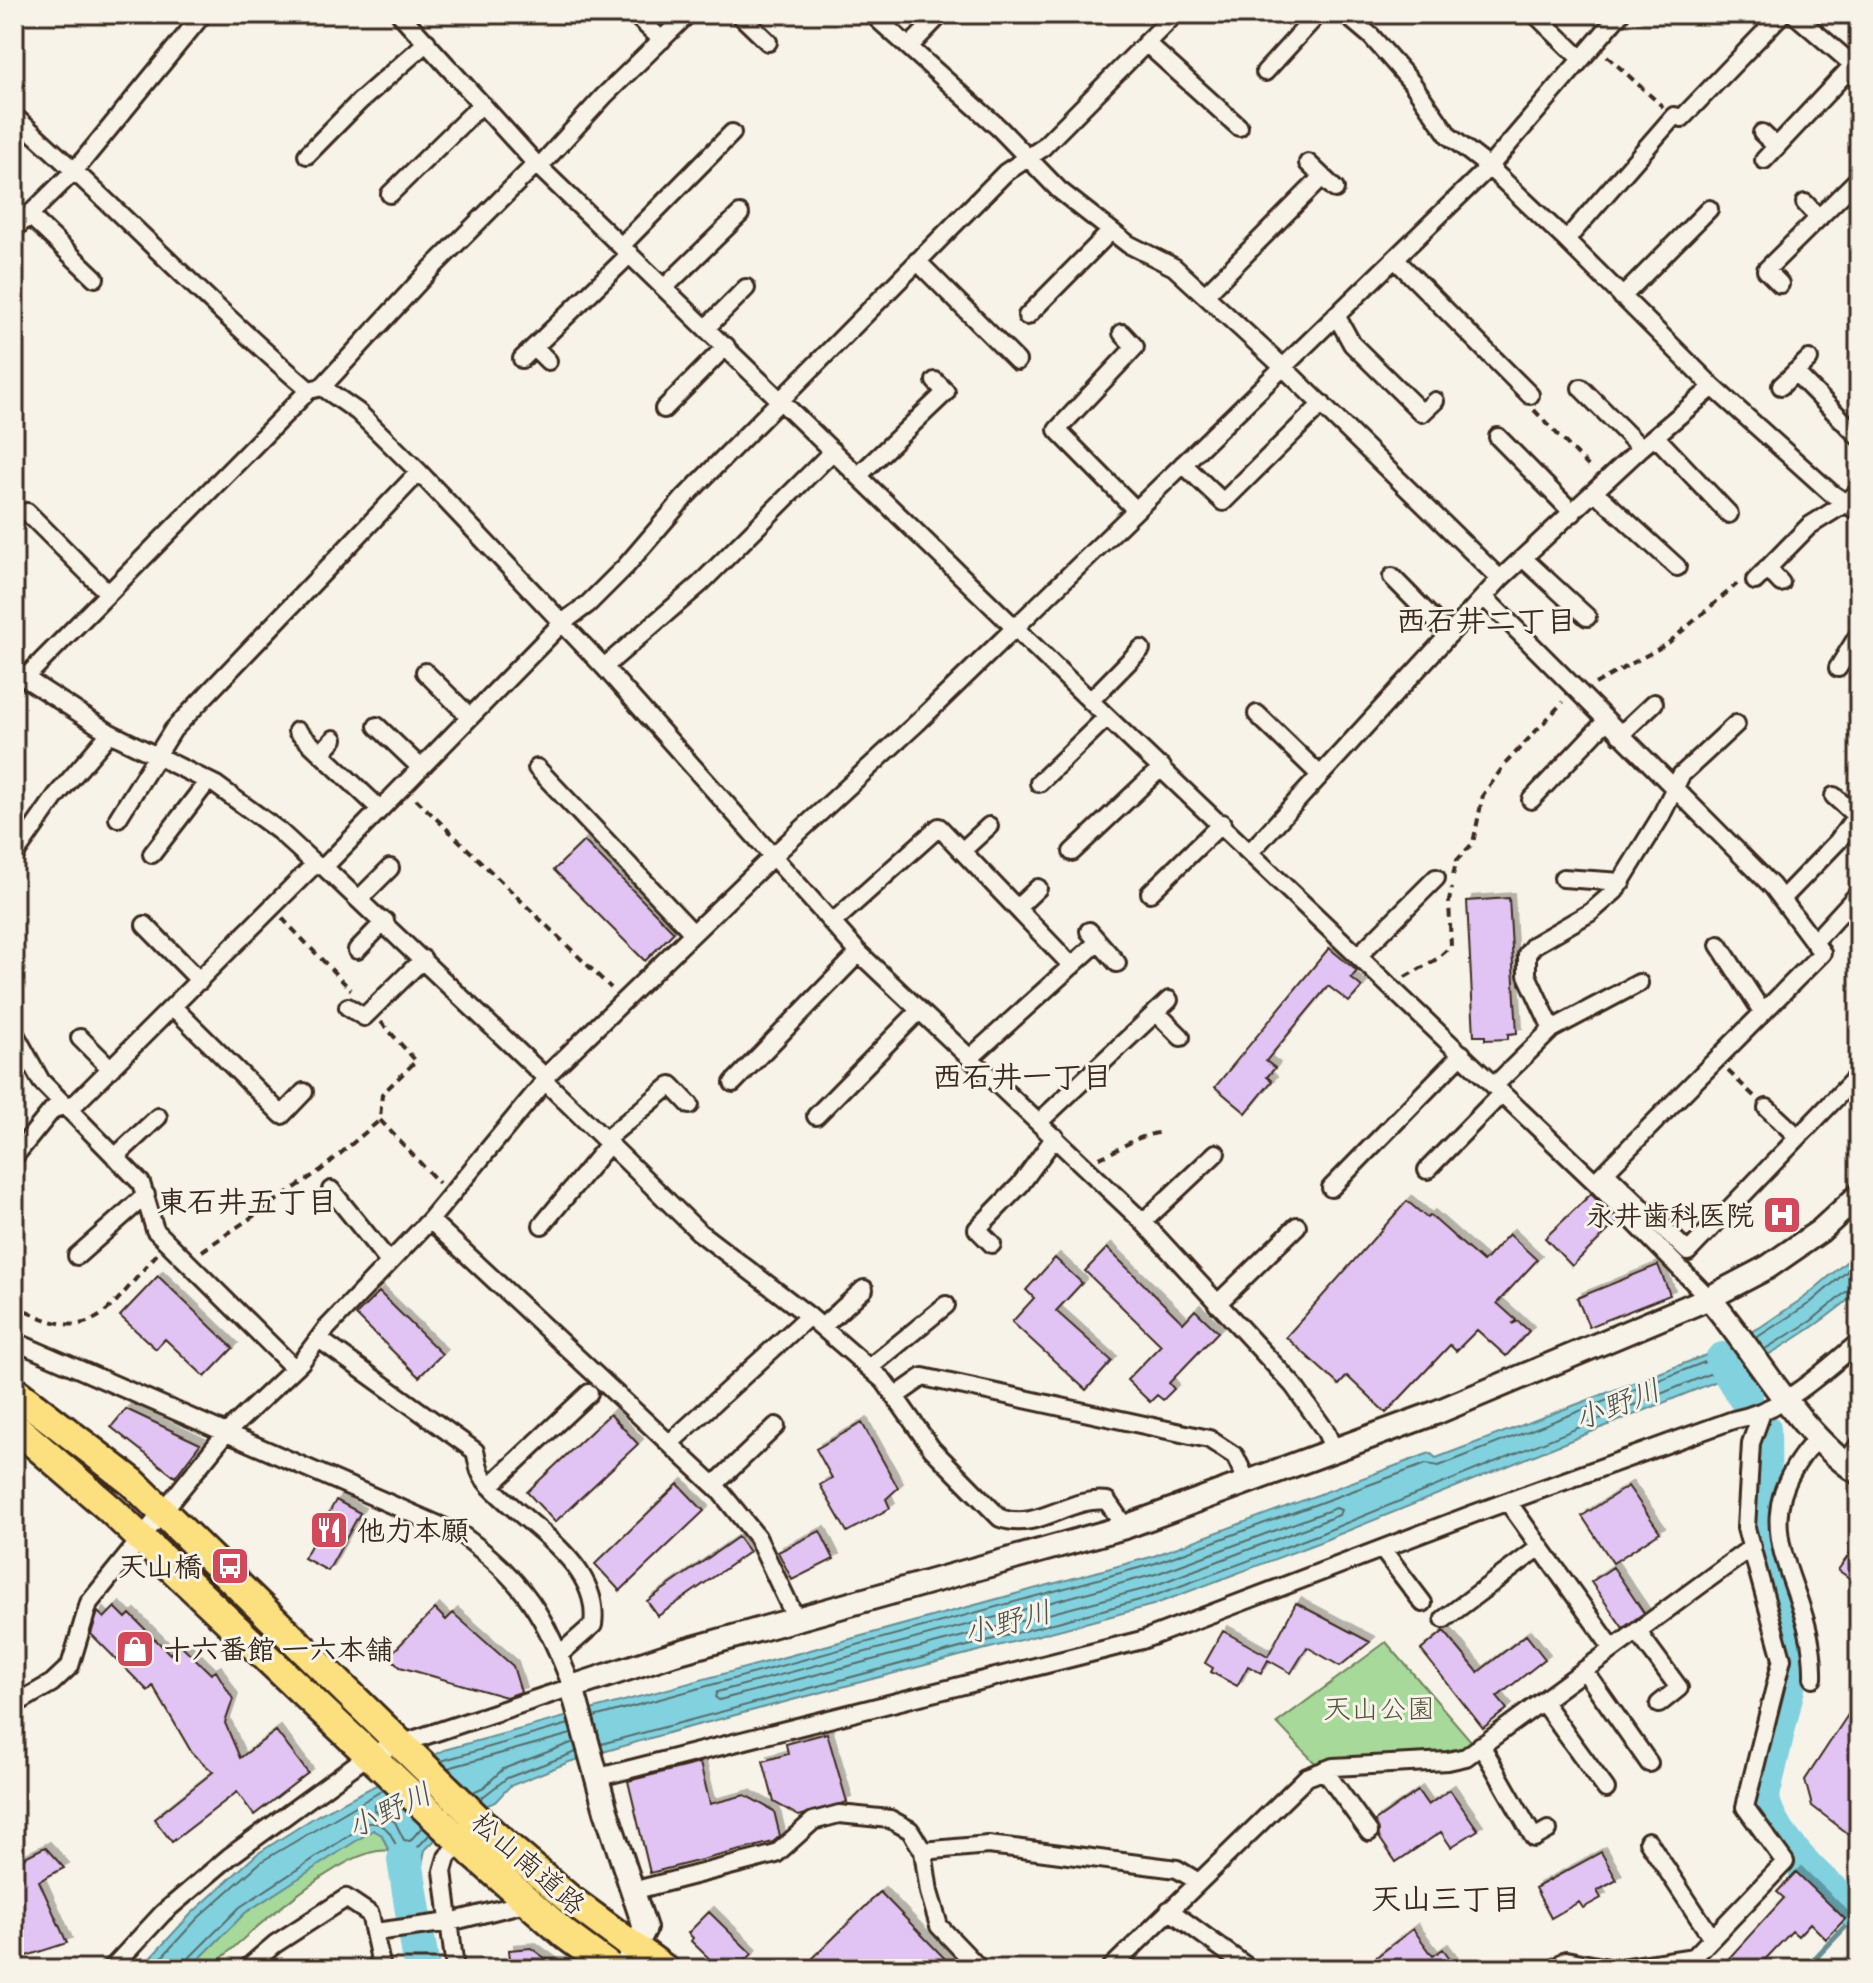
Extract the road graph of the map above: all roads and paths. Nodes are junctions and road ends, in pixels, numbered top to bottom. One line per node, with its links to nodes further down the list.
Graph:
1 (203, 14): 37 (street)
2 (400, 14): 16 (street)
3 (634, 14): 15 (street)
4 (688, 14): 15 (street)
5 (739, 14): 17 (street)
6 (872, 14): 20 (street)
7 (941, 14): 20 (street)
8 (1175, 14): 18 (street)
9 (1318, 14): 23 (street)
10 (1345, 14): 36 (street)
11 (1620, 14): 19 (street)
12 (1782, 14): 26 (street)
13 (1794, 14): 22 (street)
14 (1530, 18): 21 (street)
15 (662, 40): 35 (street)
16 (427, 42): 24 (street); 31 (street)
17 (768, 42)
18 (1146, 43): 27 (street); 32 (street)
19 (1594, 44): 21 (street); 26 (path)
20 (909, 47): 32 (street)
21 (1581, 59): 36 (street)
22 (1856, 68): 30 (street)
23 (1265, 72)
24 (482, 104): 35 (street); 41 (street)
25 (14, 116): 37 (street)
26 (1674, 116): 49 (street)
27 (1239, 127)
28 (732, 133): 50 (street)
29 (1762, 133): 30 (street)
30 (1777, 147): 33 (street)
31 (307, 155)
32 (1025, 158): 48 (street); 52 (street)
33 (1764, 160)
34 (1308, 163): 38 (street)
35 (537, 165): 50 (street); 73 (street)
36 (1489, 167): 49 (street); 51 (street)
37 (76, 169): 45 (street); 73 (street)
38 (1322, 177): 40 (street); 57 (street)
39 (1859, 178): 46 (street)
40 (1335, 189)
41 (390, 194)
42 (1805, 203): 46 (street)
43 (1709, 209): 58 (street)
44 (740, 214): 55 (street)
45 (29, 215): 47 (street); 53 (street)
46 (1819, 218): 54 (street)
47 (14, 230)
48 (1111, 231): 57 (street); 60 (street)
49 (1566, 240): 58 (street)
50 (626, 250): 55 (street); 65 (street)
51 (1395, 259): 59 (street); 74 (street)
52 (917, 261): 66 (street); 75 (street)
53 (95, 278)
54 (1780, 284)
55 (665, 287): 61 (street)
56 (746, 288): 61 (street)
57 (1205, 295): 67 (street)
58 (1622, 297): 71 (street)
59 (1336, 315): 67 (street); 76 (street)
60 (1027, 316)
61 (707, 327): 63 (street)
62 (1122, 333): 90 (street)
63 (726, 346): 75 (street); 78 (street)
64 (1809, 359): 68 (street)
65 (548, 361)
66 (1017, 361)
67 (1283, 367): 77 (street); 84 (street)
68 (1795, 372): 70 (street); 81 (street)
69 (935, 381): 86 (street)
70 (1781, 386)
71 (1713, 387): 79 (street); 89 (street)
72 (1581, 388): 82 (street)
73 (315, 389): 85 (street); 99 (street)
74 (1530, 395): 87 (path)
75 (781, 398): 83 (street); 102 (street)
76 (1435, 401)
77 (1322, 404): 84 (street); 97 (street)
78 (664, 409)
79 (1655, 436): 82 (street); 93 (street)
80 (1498, 437): 92 (street)
81 (1859, 437)
82 (1641, 448): 87 (street)
83 (833, 451): 86 (street); 108 (street)
84 (1183, 464): 90 (street)
85 (419, 472): 102 (street); 124 (street)
86 (859, 475): 103 (street)
87 (1600, 488): 92 (street); 95 (street)
88 (1859, 491): 89 (street)
89 (1853, 508): 98 (street)
90 (1136, 510): 103 (street)
91 (27, 512): 99 (street)
92 (1573, 513): 94 (street)
93 (1729, 514)
94 (1524, 559): 97 (street); 101 (street)
95 (1677, 567)
96 (1392, 577): 105 (street)
97 (1500, 579): 100 (street)
98 (1781, 583)
99 (108, 593): 110 (street)
100 (1484, 597): 105 (street); 116 (street)
101 (1587, 617)
102 (562, 623): 108 (street); 114 (street)
103 (1015, 626): 111 (street); 144 (street)
104 (1859, 634): 107 (street)
105 (1449, 635): 128 (street)
106 (1141, 649): 111 (street)
107 (1848, 662)
108 (604, 667): 144 (street)
109 (425, 672): 114 (street)
110 (19, 675): 120 (street)
111 (1090, 701): 115 (street)
112 (1654, 703): 121 (street)
113 (1257, 714): 128 (street)
114 (470, 717): 126 (street)
115 (1107, 717): 125 (street); 130 (street)
116 (1606, 721): 121 (street); 134 (street)
117 (1736, 724): 132 (street)
118 (377, 726): 126 (street)
119 (297, 731): 123 (street)
120 (110, 733): 124 (street); 143 (street)
121 (1620, 735): 132 (street)
122 (334, 739): 123 (street)
123 (321, 753): 135 (street)
124 (157, 756): 129 (street); 136 (street)
125 (1162, 767): 137 (street); 141 (street)
126 (421, 768): 131 (street)
127 (537, 768): 160 (street)
128 (1320, 775): 140 (street)
129 (208, 781): 142 (street); 145 (street)
130 (1039, 783)
131 (402, 786): 135 (street); 171 (path)
132 (1672, 788): 149 (street); 154 (street)
133 (1834, 796): 154 (street)
134 (1531, 800)
135 (380, 809): 145 (street)
136 (118, 818)
137 (1222, 823): 140 (street); 151 (street)
138 (989, 826): 139 (street)
139 (962, 851): 156 (street); 158 (street)
140 (1251, 851): 165 (street)
141 (1072, 852)
142 (152, 854)
143 (14, 856)
144 (773, 856): 158 (street); 160 (street)
145 (320, 865): 153 (street); 155 (street)
146 (390, 868): 153 (street)
147 (1436, 878): 165 (street)
148 (1563, 878): 149 (street)
149 (1622, 882): 179 (street)
150 (1038, 888): 156 (street)
151 (1150, 893)
152 (1859, 893): 161 (street)
153 (360, 898): 157 (street)
154 (1782, 899): 161 (street)
155 (273, 907): 169 (street); 175 (path)
156 (1017, 908): 168 (street)
157 (385, 921): 163 (street); 166 (street)
158 (832, 923): 164 (street)
159 (145, 925): 169 (street)
160 (693, 933): 171 (street)
161 (1814, 942): 178 (street)
162 (1719, 945): 178 (street)
163 (357, 950)
164 (859, 953): 176 (street); 189 (street)
165 (1359, 955): 183 (street)
166 (423, 959): 175 (street); 188 (street)
167 (1117, 963): 168 (street)
168 (1072, 966): 184 (street)
169 (200, 981): 174 (street)
170 (1639, 983): 179 (street)
171 (624, 1000): 188 (street)
172 (1169, 1000): 177 (street)
173 (348, 1007): 175 (street)
174 (174, 1008): 186 (street); 191 (street)
175 (371, 1011): 197 (path)
176 (919, 1011): 184 (street); 195 (street)
177 (1156, 1012): 181 (street); 198 (street)
178 (1763, 1013): 185 (street)
179 (1552, 1029): 190 (street)
180 (14, 1032): 193 (street)
181 (1181, 1037)
182 (80, 1038): 186 (street)
183 (1462, 1054): 190 (street); 209 (street)
184 (970, 1058): 198 (street)
185 (1716, 1060): 194 (path); 208 (street)
186 (111, 1069): 193 (street)
187 (1859, 1074): 200 (street)
188 (545, 1079): 202 (street); 211 (street)
189 (733, 1083)
190 (1498, 1089): 207 (street); 208 (street)
191 (304, 1092)
192 (690, 1105): 202 (street)
193 (63, 1106): 204 (street); 205 (street)
194 (1767, 1108): 200 (street)
195 (816, 1116)
196 (158, 1117): 205 (street)
197 (380, 1120): 211 (path); 221 (path)
198 (1039, 1122): 201 (street)
199 (1158, 1133): 206 (path)
200 (1797, 1136): 208 (street)
201 (1055, 1137): 206 (street); 219 (street)
202 (607, 1142): 216 (street); 228 (street)
203 (1216, 1153): 215 (street)
204 (14, 1157)
205 (115, 1157): 212 (street)
206 (1087, 1169): 215 (street)
207 (1427, 1170)
208 (1600, 1177): 226 (street)
209 (1331, 1188)
210 (331, 1190): 222 (street)
211 (449, 1194): 214 (street)
212 (146, 1195): 218 (street); 220 (street)
213 (1859, 1195): 226 (street)
214 (430, 1220): 222 (street); 244 (street)
215 (1143, 1222): 225 (street)
216 (542, 1225)
217 (1297, 1226): 225 (street)
218 (167, 1242): 221 (street); 224 (path)
219 (992, 1244)
220 (77, 1256)
221 (187, 1262): 233 (street)
222 (389, 1262): 230 (street)
223 (864, 1289): 229 (street)
224 (14, 1304)
225 (1217, 1304): 246 (street)
226 (1714, 1304): 238 (street); 246 (street)
227 (946, 1305): 234 (street)
228 (809, 1316): 229 (street); 244 (street)
229 (822, 1327): 234 (street)
230 (319, 1339): 233 (street); 250 (street)
231 (14, 1341): 242 (street)
232 (1859, 1342): 238 (street)
233 (294, 1368): 242 (street)
234 (869, 1368): 237 (street)
235 (14, 1391): 252 (highway, 松山南道路)
236 (589, 1393): 250 (street)
237 (896, 1396): 248 (street); 253 (street)
238 (1784, 1396): 239 (street); 243 (street)
239 (1761, 1415): 251 (street); 256 (street)
240 (14, 1426): 254 (highway, 松山南道路)
241 (776, 1426): 249 (street)
242 (226, 1433): 252 (street); 263 (street)
243 (1819, 1436): 247 (street); 265 (street)
244 (671, 1442): 249 (street)
245 (1859, 1445): 247 (street)
246 (1334, 1450): 248 (street)
247 (1852, 1468)
248 (1247, 1481): 253 (street)
249 (714, 1485): 259 (street)
250 (490, 1486): 263 (street)
251 (1508, 1502): 255 (street); 257 (street)
252 (163, 1513): 254 (street); 271 (highway, 松山南道路)
253 (1125, 1527): 259 (street)
254 (141, 1539): 269 (street); 271 (highway, 松山南道路)
255 (1540, 1547): 260 (street); 262 (street)
256 (1752, 1547): 261 (street); 287 (street)
257 (1382, 1549): 258 (street); 274 (street)
258 (1423, 1603)
259 (796, 1619): 266 (street)
260 (1444, 1619)
261 (1637, 1631): 262 (street); 268 (street)
262 (1613, 1649): 264 (street)
263 (560, 1654): 266 (street)
264 (1584, 1670): 267 (street); 272 (street)
265 (1813, 1678)
266 (574, 1692): 271 (street); 274 (street)
267 (1542, 1701): 270 (street); 275 (street)
268 (1659, 1704)
269 (14, 1705)
270 (1481, 1745): 273 (street); 276 (street)
271 (390, 1753): 278 (highway, 松山南道路); 288 (highway, 松山南道路); 290 (street)
272 (1649, 1763)
273 (1324, 1770): 277 (street); 281 (street)
274 (598, 1772): 282 (street)
275 (1606, 1789)
276 (1548, 1830)
277 (1369, 1832)
278 (455, 1837): 283 (highway, 松山南道路); 285 (street)
279 (1648, 1841): 287 (street)
280 (923, 1851): 281 (street); 282 (street); 296 (street)
281 (1197, 1881): 284 (street)
282 (636, 1890): 288 (street)
283 (529, 1902): 285 (street); 294 (highway, 松山南道路)
284 (1169, 1910): 297 (street); 298 (street)
285 (448, 1922): 286 (street); 293 (street)
286 (382, 1931): 291 (street); 292 (street)
287 (1712, 1938): 289 (street)
288 (629, 1960): 295 (highway, 松山南道路)
289 (1694, 1963): 300 (street)
290 (111, 1969)
291 (246, 1969)
292 (382, 1969)
293 (455, 1969)
294 (612, 1969)
295 (664, 1969)
296 (980, 1969)
297 (1110, 1969)
298 (1250, 1969)
299 (1554, 1969): 300 (street)
300 (1615, 1969)

